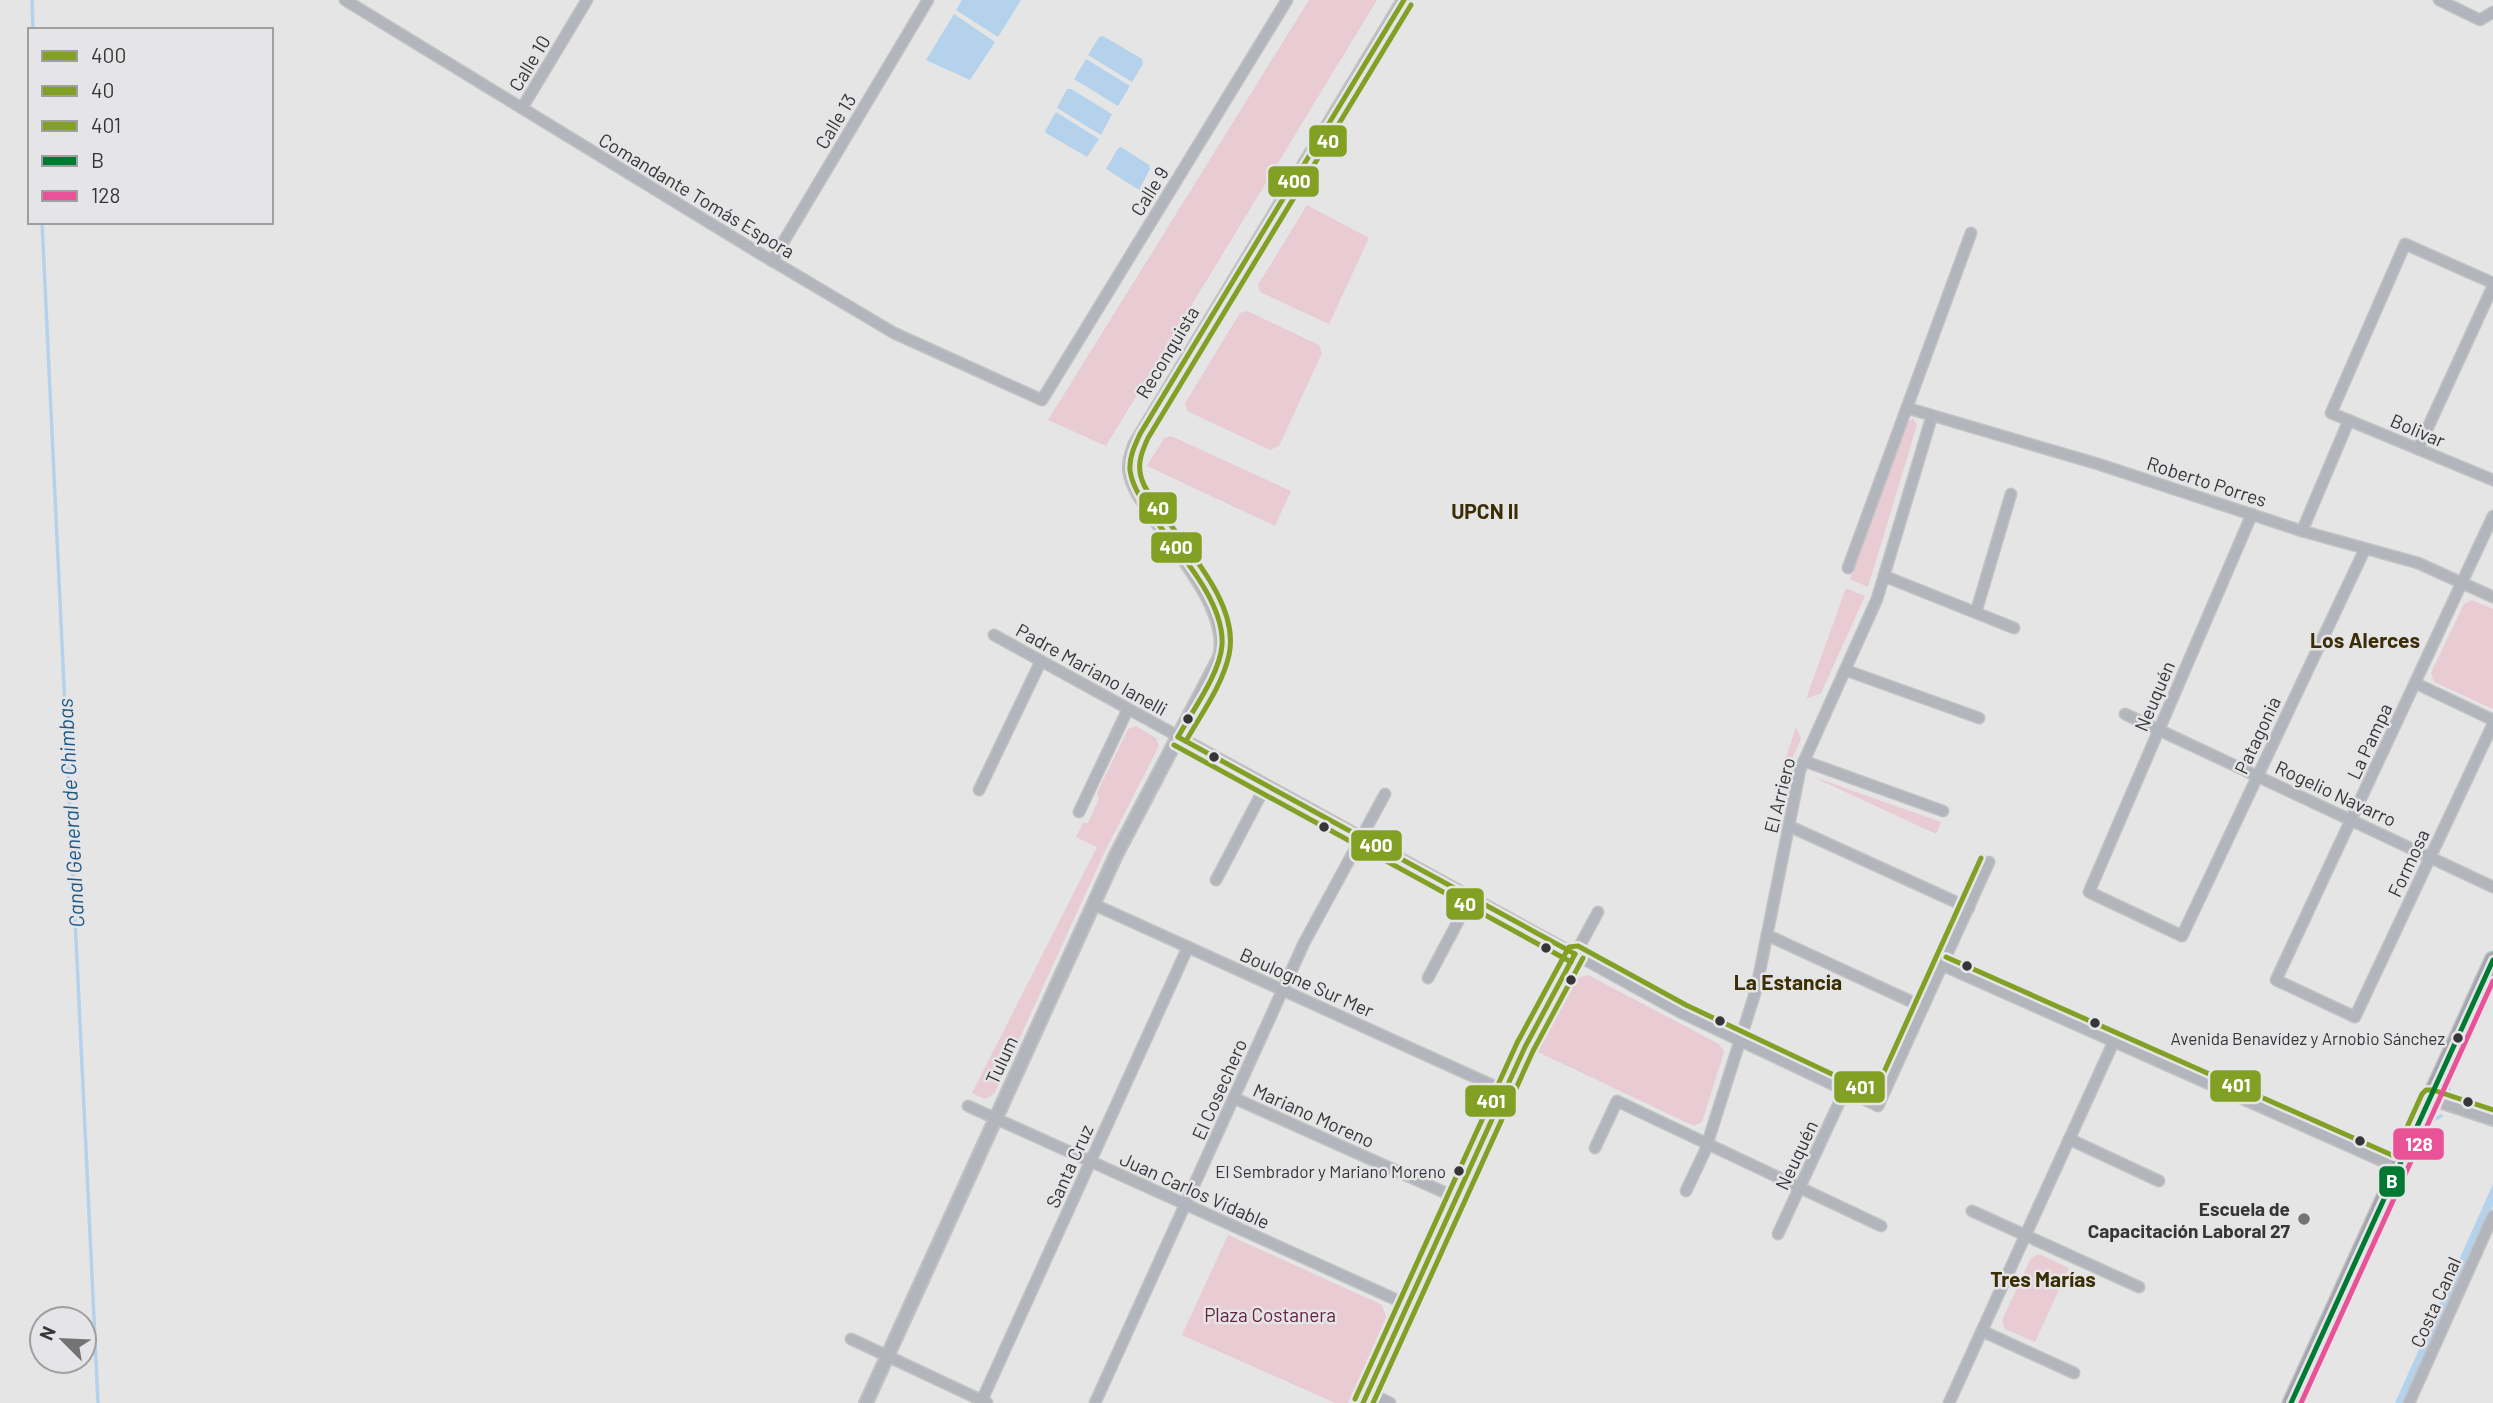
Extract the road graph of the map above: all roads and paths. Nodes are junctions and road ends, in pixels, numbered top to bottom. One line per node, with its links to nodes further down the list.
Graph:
1 (345, 0): 8 (street, Comandante Tomás Espora)
2 (587, 0): 8 (street, Calle 10)
3 (929, 0): 10 (street, Calle 13)
4 (1287, 0): 12 (street, Calle 9)
5 (1404, 0): 38 (street, Reconquista)
6 (2439, 0): 7 (street)
7 (2493, 12)
8 (522, 108): 10 (street, Comandante Tomás Espora)
9 (1971, 233): 13 (street)
10 (772, 261): 12 (street, Comandante Tomás Espora)
11 (2493, 284): 15 (street, Bolivar); 16 (street)
12 (1042, 400)
13 (1907, 408): 14 (street, Roberto Porres); 23 (street)
14 (1933, 416): 19 (street, Roberto Porres); 24 (street, El Arriero)
15 (2348, 420): 16 (street, Bolivar); 21 (street)
16 (2418, 449): 17 (street, Bolivar)
17 (2493, 480)
18 (2011, 494): 27 (street)
19 (2252, 514): 21 (street, Roberto Porres); 37 (street, Neuquén)
20 (2493, 516): 25 (street, La Pampa)
21 (2302, 531): 22 (street, Roberto Porres)
22 (2365, 548): 25 (street, Roberto Porres); 40 (street, Patagonia)
23 (1848, 568)
24 (1884, 576): 27 (street); 31 (street, El Arriero)
25 (2462, 583): 26 (street, Roberto Porres); 32 (street, La Pampa)
26 (2493, 597)
27 (1976, 612): 28 (street)
28 (2014, 628)
29 (994, 635): 30 (street, Padre Mariano Ianelli)
30 (1041, 661): 33 (street, Padre Mariano Ianelli); 42 (street)
31 (1845, 670): 35 (street); 39 (street, El Arriero)
32 (2415, 683): 36 (street); 46 (street, La Pampa)
33 (1128, 709): 38 (street, Padre Mariano Ianelli); 45 (street)
34 (2125, 714): 37 (street, Rogelio Navarro)
35 (1979, 718)
36 (2493, 722): 49 (street, Formosa)
37 (2159, 730): 40 (street, Rogelio Navarro); 58 (street, Neuquén)
38 (1178, 737): 41 (street, Padre Mariano Ianelli); 54 (street, Tulum)
39 (1804, 761): 44 (street); 47 (street, El Arriero)
40 (2257, 776): 46 (street, Rogelio Navarro); 58 (street, Patagonia)
41 (1266, 785): 48 (street, Padre Mariano Ianelli); 51 (street)
42 (979, 790)
43 (1385, 794): 48 (street, El Cosechero)
44 (1943, 811)
45 (1079, 812)
46 (2351, 820): 49 (street, Rogelio Navarro); 66 (street, La Pampa)
47 (1789, 826): 55 (street); 57 (street, El Arriero)
48 (1362, 837): 53 (street, Padre Mariano Ianelli); 64 (street, El Cosechero)
49 (2430, 858): 52 (street, Rogelio Navarro); 66 (street, Formosa)
50 (1989, 862): 55 (street)
51 (1216, 880)
52 (2493, 887)
53 (1471, 897): 60 (street, Padre Mariano Ianelli); 63 (street)
54 (1093, 904): 59 (street, Boulogne Sur Mer); 74 (street, Tulum)
55 (1969, 908): 62 (street)
56 (1598, 912): 60 (street)
57 (1767, 935): 65 (street); 67 (street, El Arriero)
58 (2182, 936)
59 (1188, 947): 64 (street, Boulogne Sur Mer); 79 (street, Santa Cruz)
60 (1575, 954): 67 (street, Padre Mariano Ianelli); 70 (street)
61 (2493, 960): 72 (main road)
62 (1942, 965): 65 (street); 68 (street)
63 (1428, 978)
64 (1283, 990): 70 (street, Boulogne Sur Mer); 71 (street, El Cosechero)
65 (1923, 1007): 69 (street, Padre Mariano Ianelli)
66 (2355, 1017)
67 (1740, 1040): 69 (street, Padre Mariano Ianelli); 77 (street, El Arriero)
68 (2114, 1041): 76 (street); 80 (street)
69 (1845, 1090): 82 (street, Neuquén)
70 (1505, 1091): 84 (street)
71 (1234, 1098): 84 (street, Mariano Moreno); 85 (street, El Cosechero)
72 (2430, 1098): 75 (street); 80 (main road)
73 (968, 1106): 74 (street, Juan Carlos Vidable)
74 (996, 1119): 79 (street, Juan Carlos Vidable); 95 (street, Tulum)
75 (2493, 1119)
76 (2069, 1139): 81 (street); 90 (street)
77 (1707, 1144): 78 (street); 82 (street); 83 (street, El Arriero)
78 (1595, 1148)
79 (1090, 1161): 85 (street, Juan Carlos Vidable); 98 (street, Santa Cruz)
80 (2398, 1168): 104 (main road)
81 (2160, 1181)
82 (1800, 1188): 88 (street); 89 (street, Neuquén)
83 (1686, 1191)
84 (1457, 1198): 92 (street)
85 (1185, 1205): 92 (street, Juan Carlos Vidable); 100 (street, El Cosechero)
86 (1972, 1211): 90 (street)
87 (2493, 1216): 105 (street, Costa Canal)
88 (1881, 1227)
89 (1778, 1234)
90 (2025, 1235): 91 (street); 93 (street)
91 (2139, 1287)
92 (1408, 1305): 97 (street)
93 (1982, 1331): 96 (street); 103 (street)
94 (851, 1339): 95 (street)
95 (887, 1356): 98 (street); 99 (street, Tulum)
96 (2074, 1373)
97 (1368, 1392): 101 (street); 102 (street)
98 (985, 1402)
99 (866, 1403)
100 (1096, 1403)
101 (1363, 1403)
102 (1390, 1403)
103 (1949, 1403)
104 (2291, 1403)
105 (2409, 1403)

